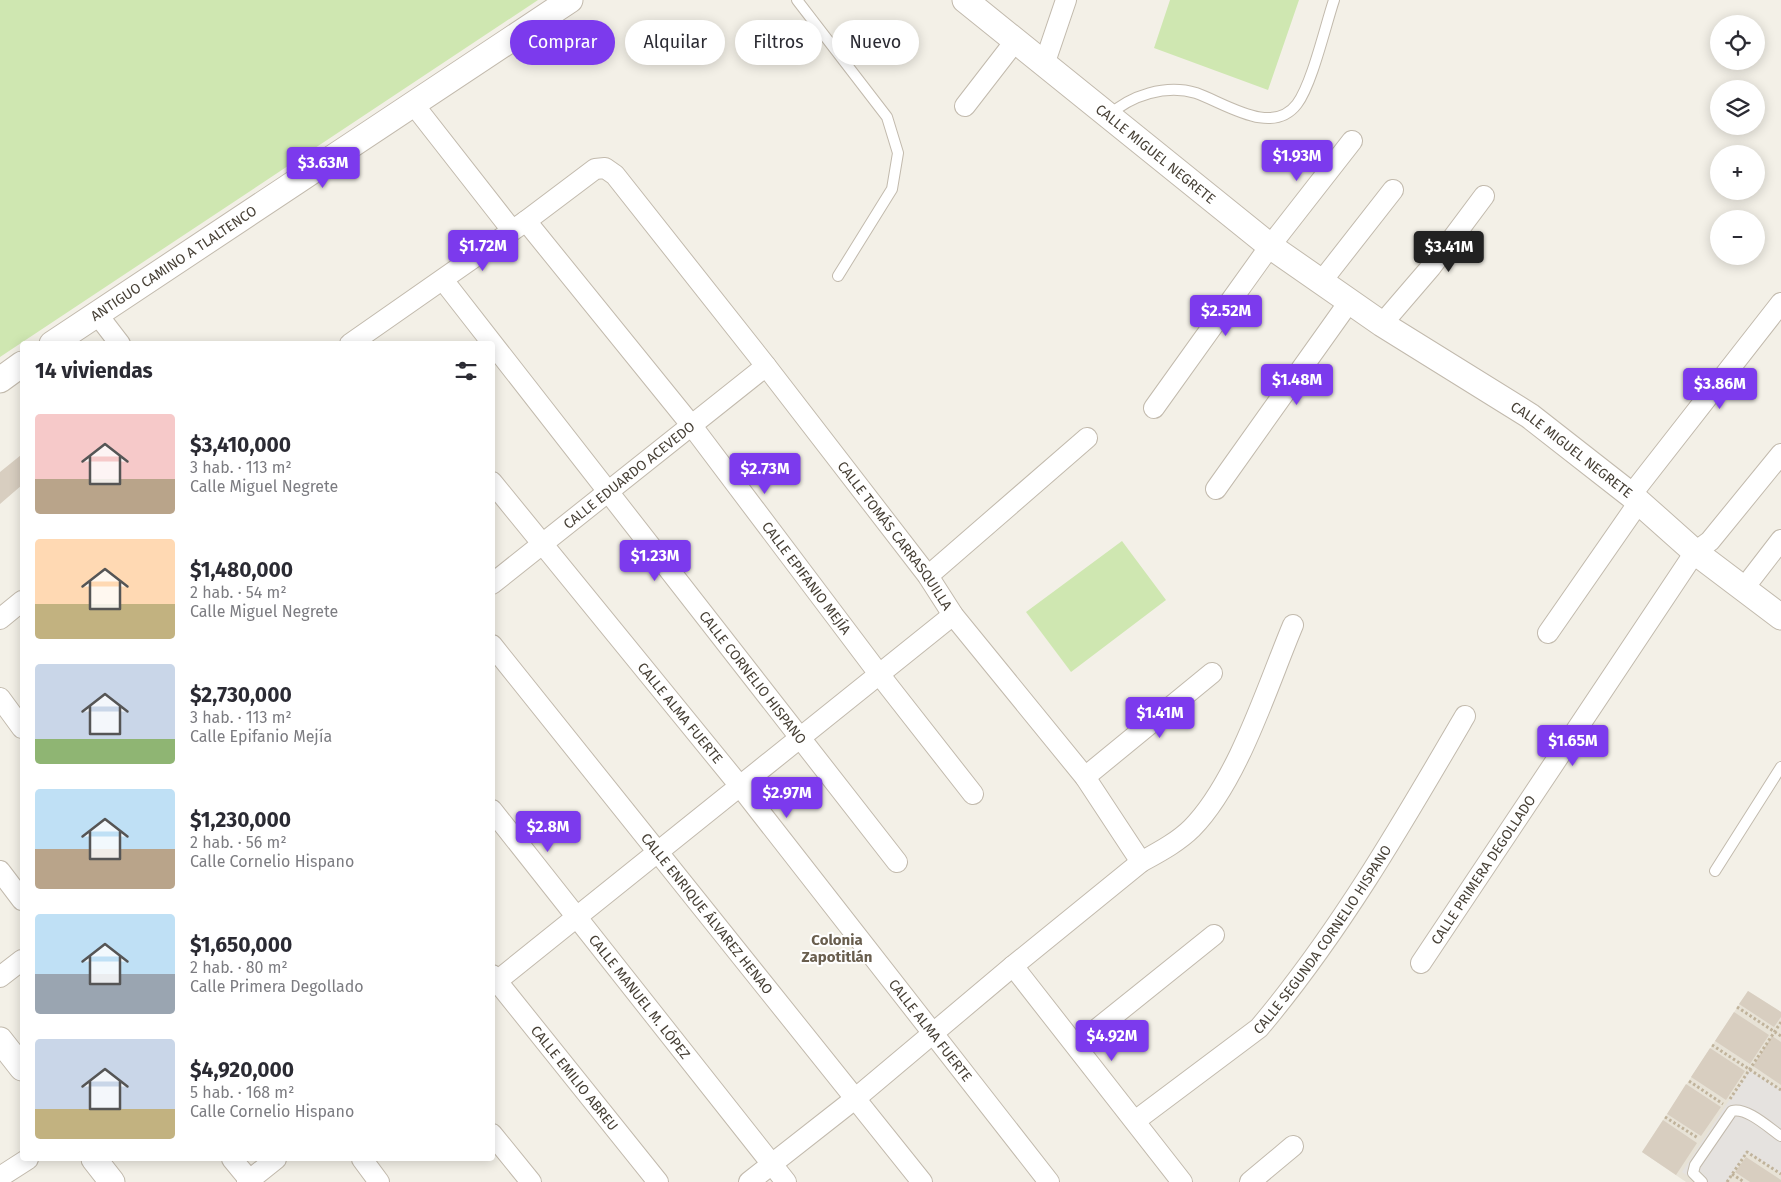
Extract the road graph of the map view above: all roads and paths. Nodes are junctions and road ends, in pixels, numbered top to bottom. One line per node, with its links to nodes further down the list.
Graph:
1 (570, 0): 8 (street, ANTIGUO CAMINO A TLALTENCO)
2 (797, 0): 16 (lane)
3 (965, 0): 6 (street, CALLE MIGUEL NEGRETE)
4 (1066, 0): 7 (street)
5 (1334, 0): 10 (lane)
6 (1016, 40): 7 (street, CALLE MIGUEL NEGRETE); 9 (street)
7 (1045, 62): 10 (street, CALLE MIGUEL NEGRETE)
8 (414, 105): 14 (street, CALLE EPIFANIO MEJÍA); 21 (street, ANTIGUO CAMINO A TLALTENCO)
9 (965, 106)
10 (1107, 116): 15 (street, CALLE MIGUEL NEGRETE)
11 (1352, 141): 15 (street)
12 (1393, 190): 18 (street)
13 (1484, 196): 22 (street)
14 (518, 225): 17 (street); 30 (street, CALLE TOMÁS CARRASQUILLA); 33 (street, CALLE EPIFANIO MEJÍA)
15 (1270, 246): 18 (street, CALLE MIGUEL NEGRETE); 32 (street)
16 (838, 276)
17 (443, 280): 23 (street); 27 (street, CALLE CORNELIO HISPANO)
18 (1321, 282): 19 (street, CALLE MIGUEL NEGRETE)
19 (1349, 302): 22 (street, CALLE MIGUEL NEGRETE); 37 (street)
20 (1781, 303): 39 (street)
21 (97, 314): 24 (street, ANTIGUO CAMINO A TLALTENCO); 25 (street)
22 (1382, 324): 39 (street, CALLE MIGUEL NEGRETE)
23 (375, 336): 26 (street)
24 (56, 341)
25 (118, 341)
26 (359, 341)
27 (490, 341)
28 (495, 347): 38 (street, CALLE CORNELIO HISPANO)
29 (20, 365): 31 (street)
30 (766, 366): 33 (street, CALLE EDUARDO ACEVEDO); 43 (street, CALLE TOMÁS CARRASQUILLA)
31 (0, 380)
32 (1154, 408)
33 (692, 426): 38 (street, CALLE EDUARDO ACEVEDO); 54 (street, CALLE EPIFANIO MEJÍA)
34 (1087, 438): 43 (street)
35 (1781, 454): 42 (street, CALLE PRIMERA DEGOLLADO)
36 (495, 486): 41 (street, CALLE ALMA FUERTE)
37 (1216, 489)
38 (608, 493): 41 (street, CALLE EDUARDO ACEVEDO); 58 (street, CALLE CORNELIO HISPANO)
39 (1635, 498): 42 (street, CALLE MIGUEL NEGRETE); 51 (street)
40 (1781, 540): 45 (street)
41 (543, 544): 44 (street, CALLE EDUARDO ACEVEDO); 61 (street, CALLE ALMA FUERTE)
42 (1695, 552): 45 (street, CALLE MIGUEL NEGRETE); 73 (street, CALLE PRIMERA DEGOLLADO)
43 (928, 576): 47 (street, CALLE TOMÁS CARRASQUILLA)
44 (495, 582)
45 (1744, 588): 48 (street, CALLE MIGUEL NEGRETE)
46 (20, 603): 49 (street)
47 (953, 615): 54 (street); 60 (street, CALLE TOMÁS CARRASQUILLA)
48 (1781, 617)
49 (0, 619)
50 (1293, 625): 66 (street)
51 (1548, 633)
52 (495, 648): 64 (street, CALLE ENRIQUE ÁLVAREZ HENAO)
53 (1212, 673): 60 (street)
54 (879, 674): 58 (street); 62 (street, CALLE EPIFANIO MEJÍA)
55 (0, 698): 57 (street)
56 (1465, 716): 90 (street, CALLE SEGUNDA CORNELIO HISPANO)
57 (20, 725)
58 (800, 740): 61 (street); 65 (street, CALLE CORNELIO HISPANO)
59 (1781, 767): 68 (lane)
60 (1085, 778): 66 (street, CALLE TOMÁS CARRASQUILLA)
61 (739, 785): 64 (street); 79 (street, CALLE ALMA FUERTE)
62 (973, 794)
63 (495, 814): 70 (street, CALLE MANUEL M. LÓPEZ)
64 (658, 853): 70 (street); 87 (street, CALLE ENRIQUE ÁLVAREZ HENAO)
65 (896, 862)
66 (1141, 862): 74 (street)
67 (0, 871): 69 (street)
68 (1715, 871)
69 (20, 897)
70 (575, 916): 76 (street); 100 (street, CALLE MANUEL M. LÓPEZ)
71 (1214, 935): 81 (street)
72 (20, 962): 75 (street)
73 (1422, 963)
74 (1013, 966): 79 (street); 81 (street)
75 (0, 977)
76 (495, 979)
77 (495, 981): 108 (street, CALLE EMILIO ABREU)
78 (1737, 1007): 80 (path)
79 (933, 1034): 87 (street); 112 (street, CALLE ALMA FUERTE)
80 (1781, 1036)
81 (1077, 1044): 90 (street)
82 (1712, 1045): 86 (path)
83 (2, 1047): 84 (street)
84 (20, 1066)
85 (1689, 1081): 88 (path)
86 (1781, 1090)
87 (856, 1098): 100 (street); 111 (street, CALLE ENRIQUE ÁLVAREZ HENAO)
88 (1726, 1106)
89 (1665, 1117): 93 (path)
90 (1134, 1121): 113 (street)
91 (1781, 1136): 115 (lane)
92 (495, 1138): 107 (street)
93 (1702, 1141)
94 (1293, 1146): 114 (street)
95 (25, 1161): 103 (street)
96 (96, 1161): 105 (street)
97 (234, 1161): 104 (street)
98 (274, 1161): 104 (street)
99 (363, 1161): 106 (street)
100 (772, 1164): 109 (street); 110 (street, CALLE MANUEL M. LÓPEZ)
101 (1732, 1174): 102 (path); 116 (path); 117 (path)
102 (1781, 1174)
103 (0, 1177)
104 (249, 1181)
105 (112, 1182)
106 (379, 1182)
107 (531, 1182)
108 (658, 1182)
109 (749, 1182)
110 (786, 1182)
111 (922, 1182)
112 (1049, 1182)
113 (1182, 1182)
114 (1250, 1182)
115 (1702, 1182)
116 (1727, 1182)
117 (1744, 1182)

